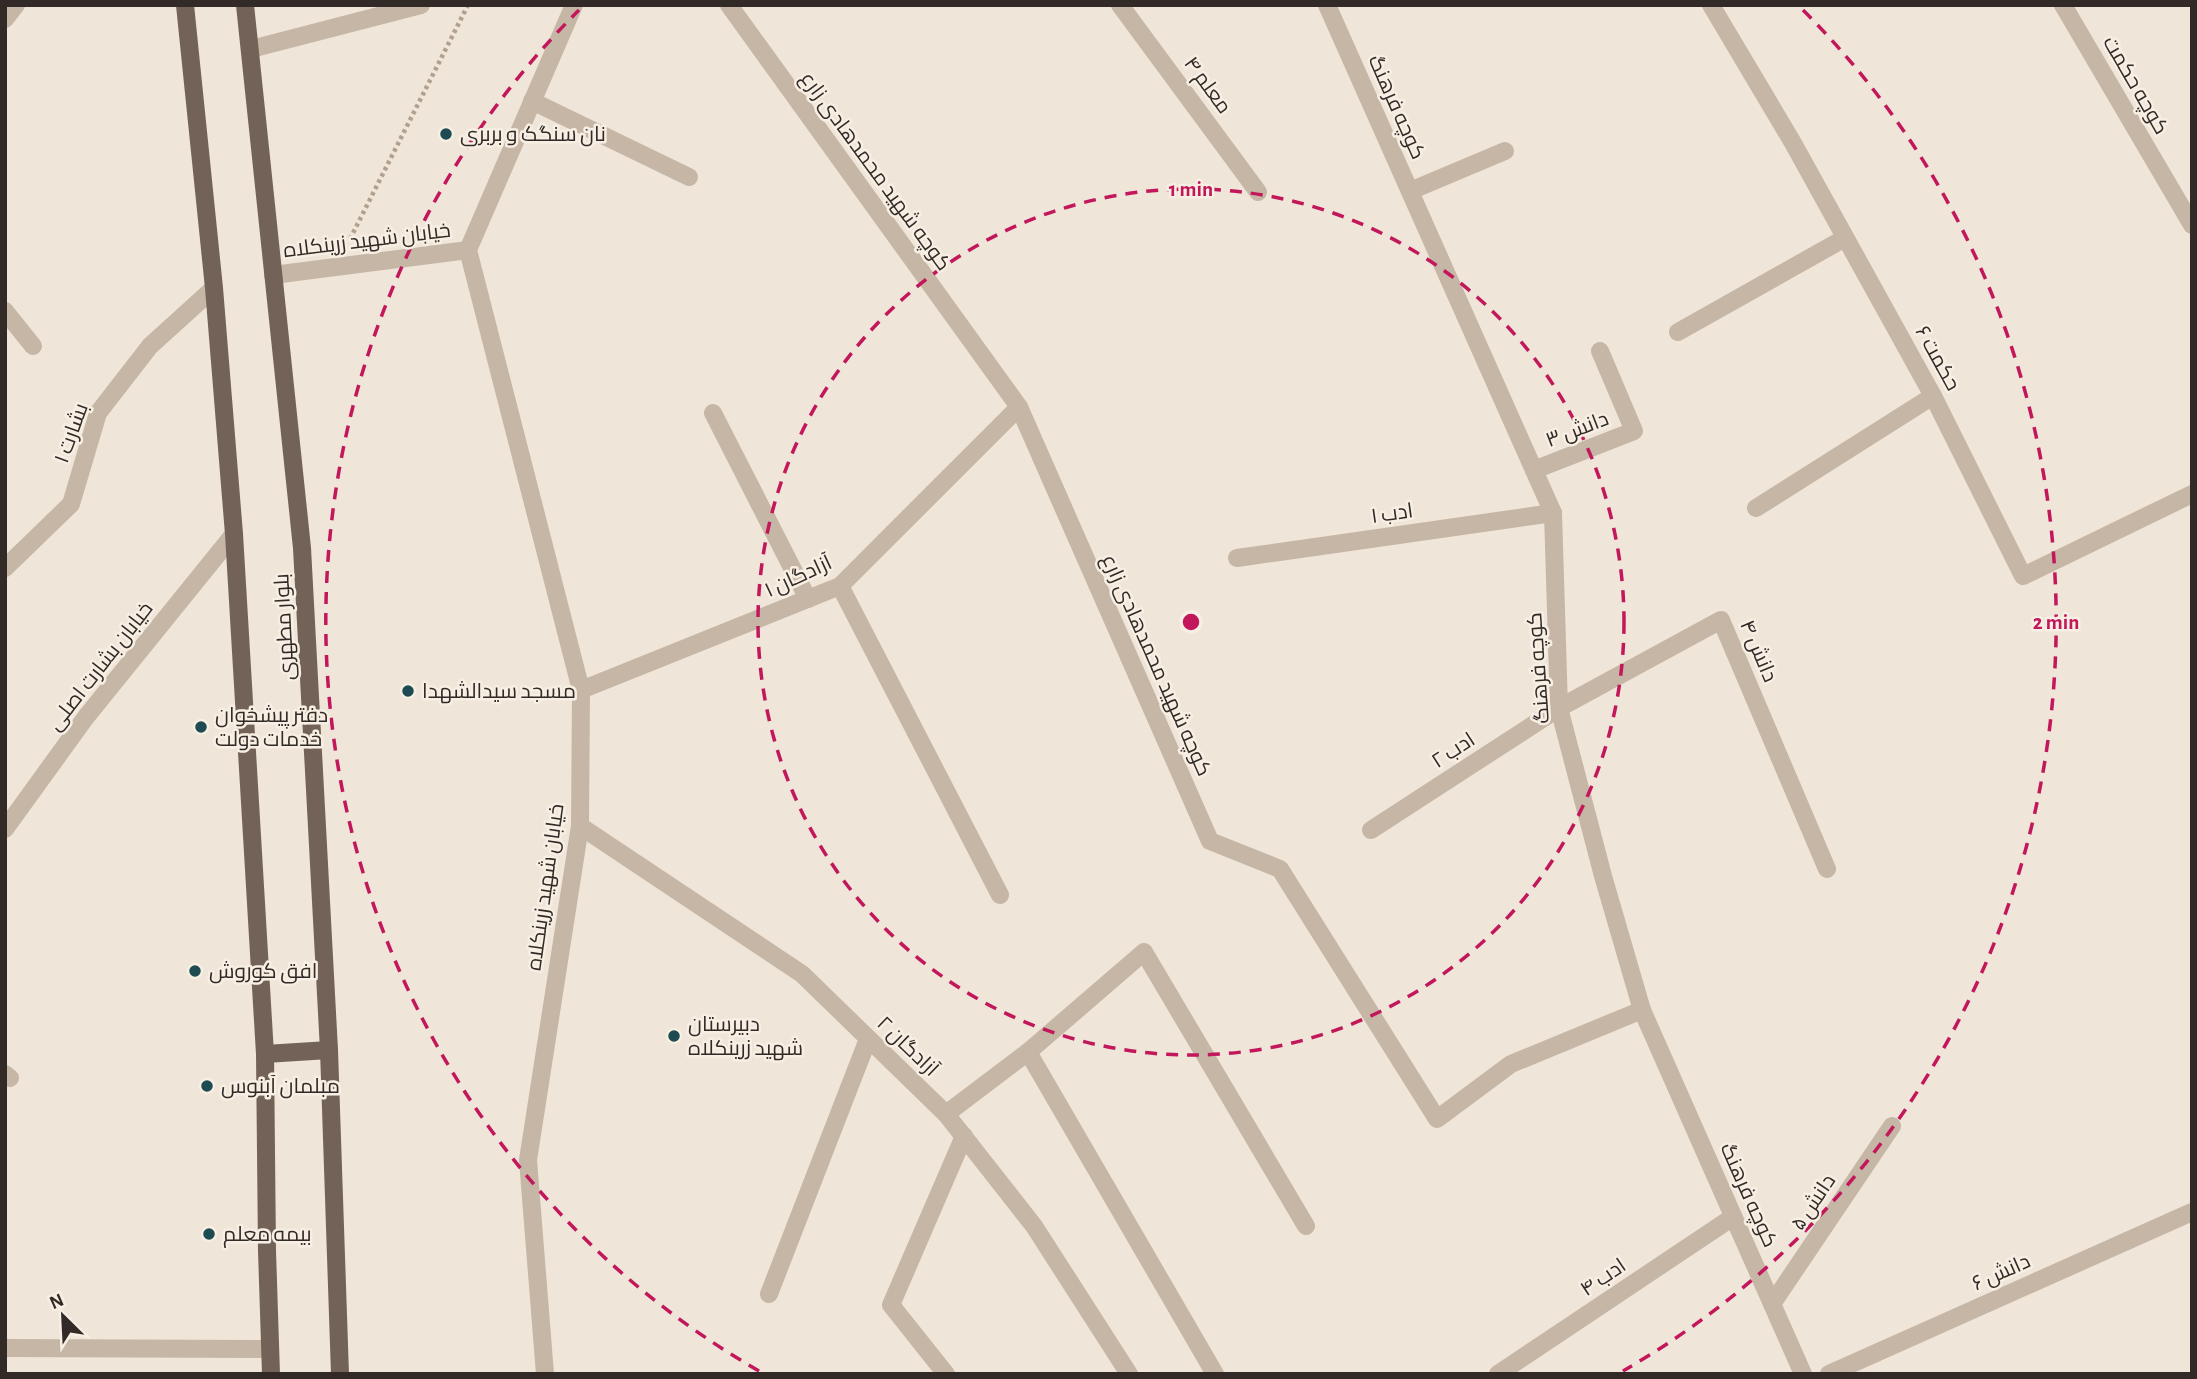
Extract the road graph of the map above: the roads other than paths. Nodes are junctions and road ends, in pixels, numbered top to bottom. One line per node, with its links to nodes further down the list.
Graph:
1 (16, 5): 11 (street)
2 (185, 5): 22 (main road, بلوار مطهری)
3 (245, 5): 12 (main road, بلوار مطهری)
4 (421, 5): 12 (street)
5 (574, 5): 13 (street, خیابان شهید زرینکلاه)
6 (729, 5): 28 (street, کوچه شهید محمدهادی زارع)
7 (1120, 5): 17 (street, معلم ۴)
8 (1327, 5): 16 (street, کوچه فرهنگ)
9 (1711, 5): 19 (street, حکمت ۶)
10 (2063, 5): 18 (street, کوچه حکمت)
11 (5, 19)
12 (251, 49): 21 (main road, بلوار مطهری)
13 (532, 101): 15 (street); 20 (street, خیابان شهید زرینکلاه)
14 (1505, 151): 16 (street)
15 (689, 177)
16 (1410, 191): 30 (street, کوچه فرهنگ)
17 (1258, 192)
18 (2192, 225)
19 (1845, 238): 24 (street); 27 (street, حکمت ۶)
20 (468, 250): 21 (street, خیابان شهید زرینکلاه); 39 (street, خیابان شهید زرینکلاه)
21 (273, 275): 48 (main road, بلوار مطهری)
22 (214, 288): 34 (main road, بلوار مطهری); 36 (street, بشارت ۱)
23 (5, 311): 25 (street)
24 (1678, 332)
25 (33, 346)
26 (1600, 351): 30 (street, دانش ۳)
27 (1933, 396): 31 (street, حکمت ۶); 32 (street)
28 (1019, 407): 37 (street, آزادگان ۱); 46 (street, کوچه شهید محمدهادی زارع)
29 (713, 413): 38 (street)
30 (1534, 470): 33 (street, کوچه فرهنگ)
31 (2192, 494)
32 (1756, 508)
33 (1553, 513): 35 (street, ادب ۱); 40 (street, کوچه فرهنگ)
34 (234, 534): 42 (street, خیابان بشارت اصلی); 50 (main road, بلوار مطهری)
35 (1237, 558)
36 (5, 568)
37 (840, 586): 38 (street, آزادگان ۱); 45 (street)
38 (808, 599): 39 (street, آزادگان ۱)
39 (582, 690): 41 (street, خیابان شهید زرینکلاه)
40 (1559, 708): 43 (street, ادب ۲); 44 (street, دانش ۴); 46 (street, کوچه فرهنگ)
41 (580, 826): 47 (street, آزادگان ۲); 63 (street, خیابان شهید زرینکلاه)
42 (5, 829)
43 (1371, 830)
44 (1827, 869)
45 (1000, 895)
46 (1642, 1010): 55 (street, کوچه فرهنگ)
47 (868, 1039): 51 (street, آزادگان ۲); 57 (street)
48 (329, 1050): 50 (main road); 62 (main road, بلوار مطهری)
49 (1028, 1052): 51 (street); 56 (street); 66 (street)
50 (265, 1054): 60 (main road, بلوار مطهری)
51 (946, 1114): 53 (street, آزادگان ۲)
52 (1892, 1126): 58 (street, دانش ۵)
53 (964, 1136): 64 (street); 65 (street, آزادگان ۲)
54 (2192, 1212): 69 (street, دانش ۶)
55 (1733, 1217): 58 (street, کوچه فرهنگ); 67 (street, ادب ۴)
56 (1306, 1226)
57 (769, 1294)
58 (1772, 1304): 68 (street, کوچه فرهنگ)
59 (5, 1348): 60 (street)
60 (270, 1349): 61 (main road, بلوار مطهری)
61 (271, 1374)
62 (340, 1374)
63 (545, 1374)
64 (946, 1374)
65 (1129, 1374)
66 (1215, 1374)
67 (1499, 1374)
68 (1803, 1374)
69 (1829, 1374)

